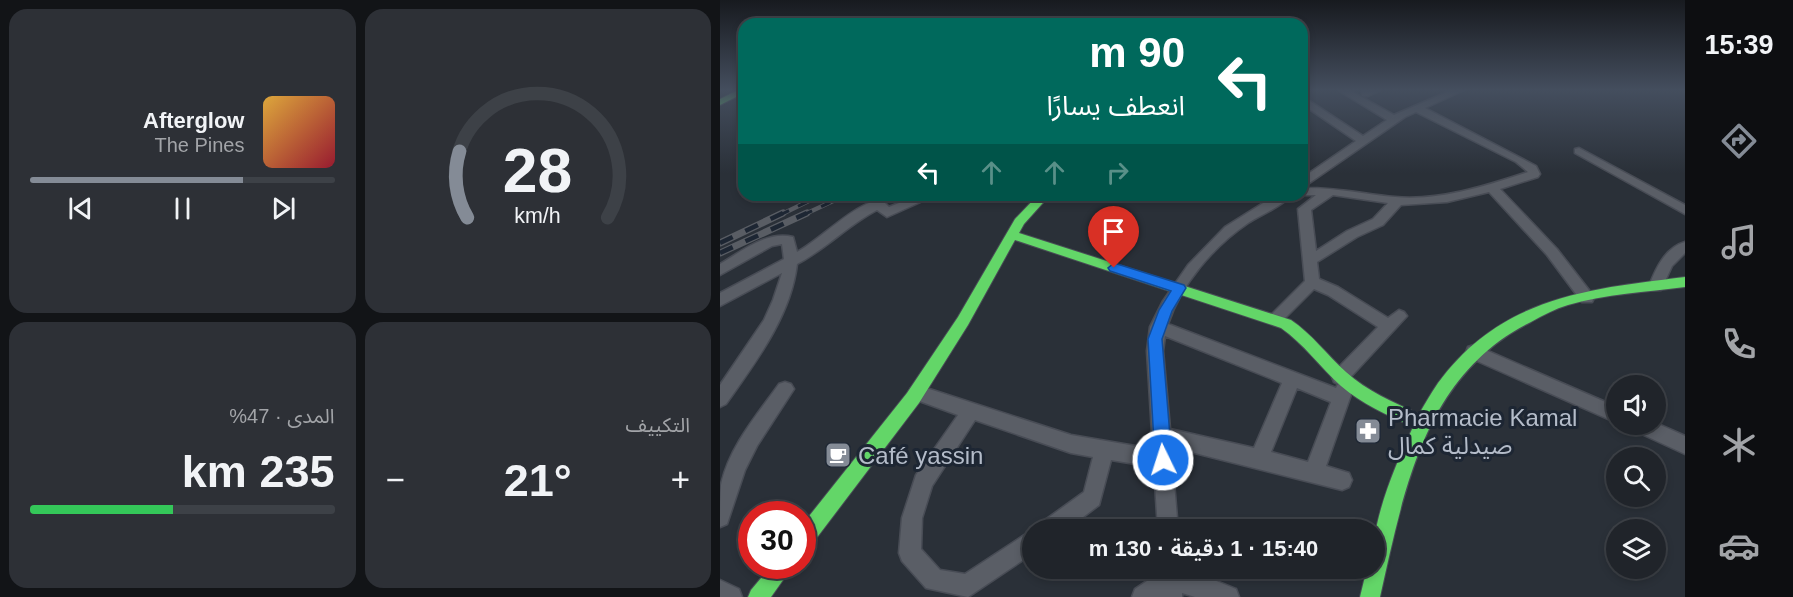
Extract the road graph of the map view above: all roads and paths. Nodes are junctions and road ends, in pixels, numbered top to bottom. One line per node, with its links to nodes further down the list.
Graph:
1 (1329, 118): 4 (street)
2 (1396, 118): 4 (street)
3 (1437, 118): 7 (street)
4 (1364, 142): 6 (street)
5 (1579, 151): 14 (street)
6 (1308, 180)
7 (1492, 188): 13 (street); 24 (street)
8 (1331, 191): 9 (street); 13 (street); 17 (street)
9 (1308, 192)
10 (916, 201): 18 (street)
11 (1037, 201): 15 (street)
12 (1276, 201): 23 (street)
13 (1397, 201): 17 (street)
14 (1685, 210)
15 (1011, 235): 23 (street); 32 (street)
16 (1685, 247): 22 (street)
17 (1310, 260): 20 (street)
18 (791, 263): 19 (street); 25 (street); 33 (street)
19 (720, 270)
20 (1312, 282): 26 (street); 30 (street)
21 (1685, 282): 22 (street)
22 (1656, 286): 24 (street)
23 (1180, 288): 26 (street); 27 (street)
24 (1587, 297): 28 (street)
25 (720, 300)
26 (1275, 320): 30 (street)
27 (1158, 327): 29 (street); 38 (street)
28 (1474, 352): 34 (street); 36 (street)
29 (1292, 379): 30 (street); 41 (street)
30 (1343, 386): 36 (street); 43 (street)
31 (785, 389): 45 (street)
32 (917, 393): 35 (street); 48 (street)
33 (720, 399)
34 (1606, 410)
35 (971, 411): 40 (street); 49 (street)
36 (1421, 423): 57 (street)
37 (1663, 435): 39 (street)
38 (1162, 436): 41 (street); 42 (street)
39 (1685, 445)
40 (1104, 450): 42 (street); 46 (street)
41 (1259, 458): 43 (street)
42 (1163, 460): 47 (street)
43 (1314, 474): 44 (street)
44 (1342, 480)
45 (720, 517)
46 (1063, 519)
47 (1167, 519)
48 (816, 523)
49 (1022, 548)
50 (773, 579): 54 (street)
51 (1171, 581): 55 (street); 56 (street)
52 (720, 591): 53 (street)
53 (731, 597)
54 (758, 597)
55 (1143, 597)
56 (1228, 597)
57 (1370, 597)

